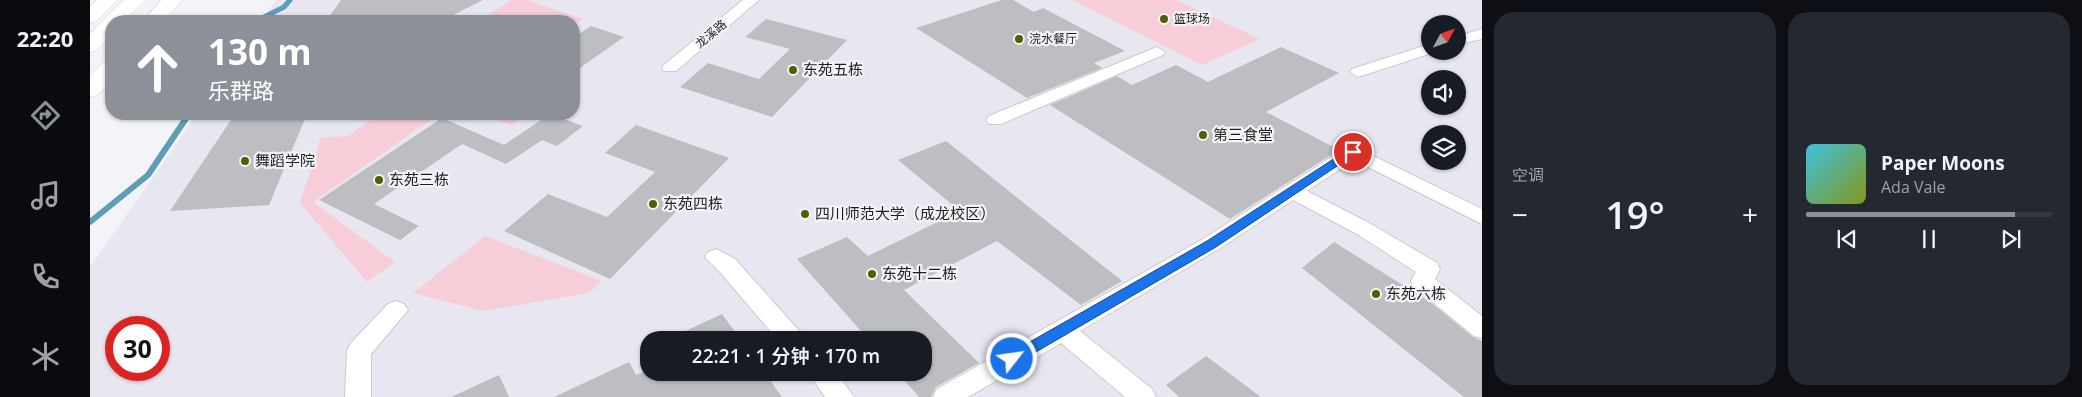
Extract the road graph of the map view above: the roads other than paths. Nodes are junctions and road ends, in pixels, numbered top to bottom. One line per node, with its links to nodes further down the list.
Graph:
1 (108, 0): 7 (main road)
2 (135, 0): 5 (main road)
3 (172, 0): 6 (main road)
4 (752, 0): 14 (street, 龙溪路)
5 (120, 15)
6 (158, 15)
7 (90, 18)
8 (105, 30): 11 (main road)
9 (1482, 34): 10 (street)
10 (1466, 38)
11 (90, 46)
12 (1157, 52): 18 (street)
13 (1421, 52): 15 (street)
14 (670, 68)
15 (1358, 72)
16 (105, 74): 17 (main road)
17 (90, 90)
18 (995, 120)
19 (1292, 191): 20 (street); 23 (street); 24 (street)
20 (1480, 213)
21 (716, 257): 25 (street)
22 (396, 310): 28 (street)
23 (1482, 329)
24 (1062, 330): 27 (street); 30 (street)
25 (784, 331)
26 (828, 381): 29 (street)
27 (1135, 395)
28 (358, 397)
29 (841, 397)
30 (946, 397)

